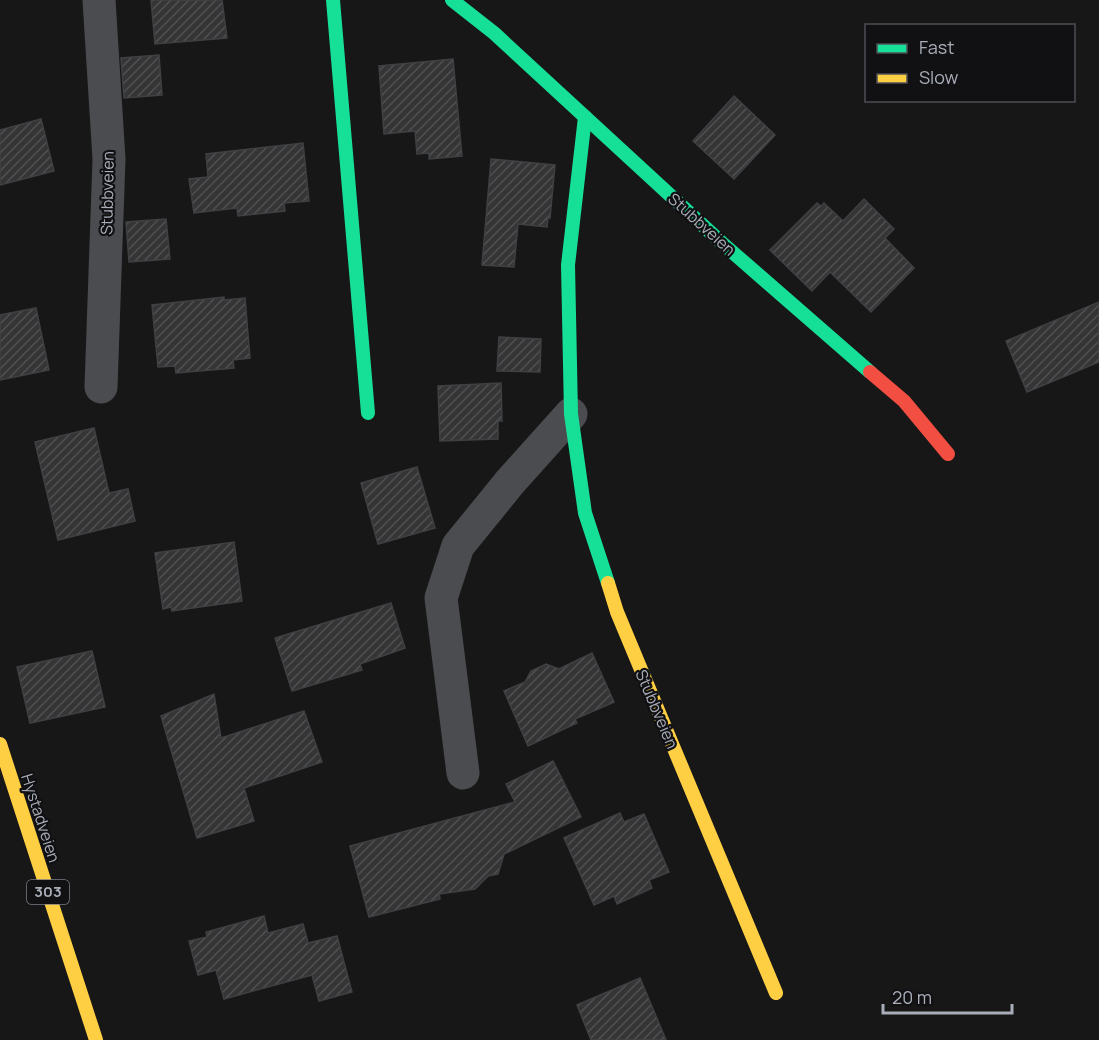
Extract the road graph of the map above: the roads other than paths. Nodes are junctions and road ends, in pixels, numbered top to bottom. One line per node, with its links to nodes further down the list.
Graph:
1 (99, 0): 5 (street, Stubbveien)
2 (333, 0): 6 (street)
3 (452, 0): 4 (street, Stubbveien)
4 (585, 117): 7 (street, Stubbveien); 8 (street, Stubbveien)
5 (101, 387)
6 (368, 413)
7 (571, 414): 10 (street); 11 (street, Stubbveien)
8 (948, 454)
9 (0, 744): 12 (street, Hystadveien / 303)
10 (463, 773)
11 (776, 993)
12 (96, 1040)

